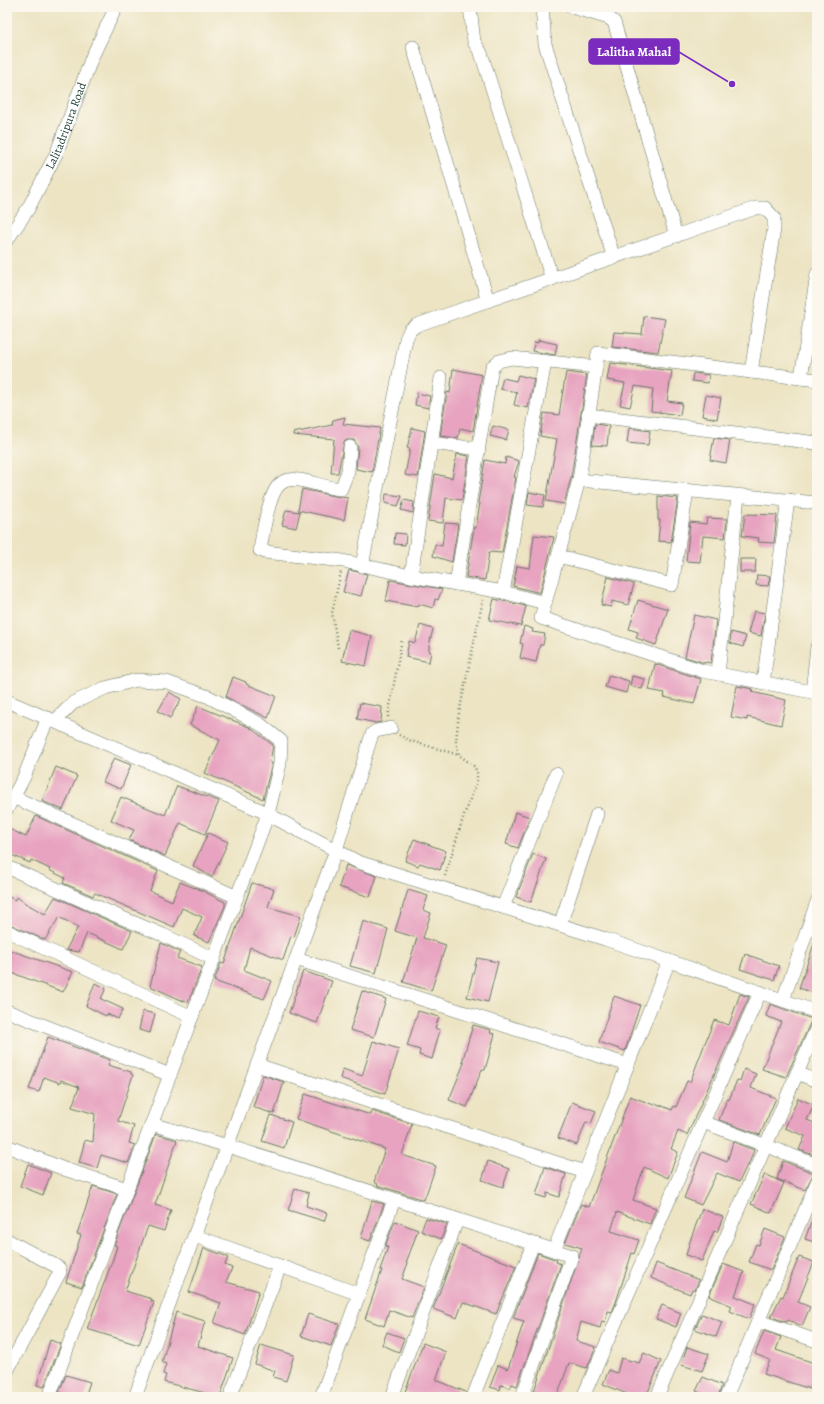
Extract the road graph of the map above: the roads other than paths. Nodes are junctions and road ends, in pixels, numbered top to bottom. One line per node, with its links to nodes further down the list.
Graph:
1 (116, 7): 7 (street, Lalitadripura Road)
2 (470, 7): 10 (street)
3 (542, 7): 8 (street)
4 (572, 7): 6 (street)
5 (413, 47): 11 (street)
6 (676, 236): 8 (street); 14 (street)
7 (7, 240)
8 (614, 258): 10 (street)
9 (817, 274): 16 (street)
10 (552, 279): 11 (street)
11 (488, 301): 29 (street)
12 (545, 362): 13 (street); 22 (street); 32 (street)
13 (596, 367): 14 (street); 18 (street)
14 (751, 372): 16 (street)
15 (441, 378): 19 (street)
16 (801, 378): 17 (street)
17 (817, 380)
18 (588, 416): 20 (street); 23 (street)
19 (431, 443): 22 (street); 30 (street)
20 (817, 443)
21 (350, 446): 29 (street)
22 (479, 448): 31 (street)
23 (579, 480): 24 (street); 28 (street)
24 (687, 491): 25 (street); 28 (street)
25 (738, 496): 26 (street); 35 (street)
26 (788, 500): 27 (street); 36 (street)
27 (817, 503)
28 (558, 556): 33 (street)
29 (362, 566): 30 (street)
30 (410, 576): 31 (street)
31 (456, 584): 32 (street)
32 (503, 592): 33 (street)
33 (545, 603): 35 (street)
34 (817, 647): 37 (street)
35 (718, 674): 36 (street)
36 (763, 683): 37 (street)
37 (814, 693)
38 (7, 701): 39 (street)
39 (52, 719): 42 (street); 44 (street); 44 (street)
40 (391, 728): 46 (street)
41 (556, 774): 50 (street)
42 (13, 798): 43 (street); 48 (street)
43 (7, 810)
44 (268, 814): 46 (street); 48 (street)
45 (597, 814): 51 (street)
46 (336, 850): 50 (street); 54 (street)
47 (7, 867): 53 (street)
48 (237, 898): 53 (street)
49 (817, 902): 57 (street)
50 (502, 907): 51 (street)
51 (560, 925): 55 (street)
52 (7, 931): 60 (street)
53 (214, 959): 60 (street)
54 (296, 959): 62 (street); 63 (street)
55 (670, 961): 56 (street); 63 (street)
56 (760, 992): 57 (street); 67 (street)
57 (783, 1000): 59 (street)
58 (7, 1011): 65 (street)
59 (817, 1012)
60 (192, 1017): 65 (street)
61 (817, 1027): 64 (street)
62 (257, 1065): 70 (street); 73 (street)
63 (628, 1065): 73 (street)
64 (797, 1073): 66 (street); 71 (street)
65 (170, 1075): 68 (street)
66 (817, 1081)
67 (703, 1122): 71 (street); 94 (street)
68 (152, 1124): 70 (street); 75 (street)
69 (7, 1146): 75 (street)
70 (228, 1146): 76 (street); 78 (street)
71 (766, 1146): 72 (street); 95 (street)
72 (817, 1165)
73 (585, 1172): 81 (street)
74 (817, 1182): 84 (street)
75 (127, 1189): 88 (street)
76 (394, 1200): 77 (street); 83 (street)
77 (457, 1220): 80 (street); 92 (street)
78 (195, 1236): 82 (street); 89 (street)
79 (8, 1242): 86 (street)
80 (533, 1244): 81 (street); 87 (street)
81 (554, 1250): 93 (street)
82 (280, 1266): 83 (street); 90 (street)
83 (359, 1294): 91 (street)
84 (758, 1321): 85 (street); 96 (street)
85 (817, 1341)
86 (7, 1371)
87 (478, 1395)
88 (49, 1397)
89 (135, 1397)
90 (230, 1397)
91 (321, 1397)
92 (392, 1397)
93 (522, 1397)
94 (583, 1397)
95 (657, 1397)
96 (726, 1397)

